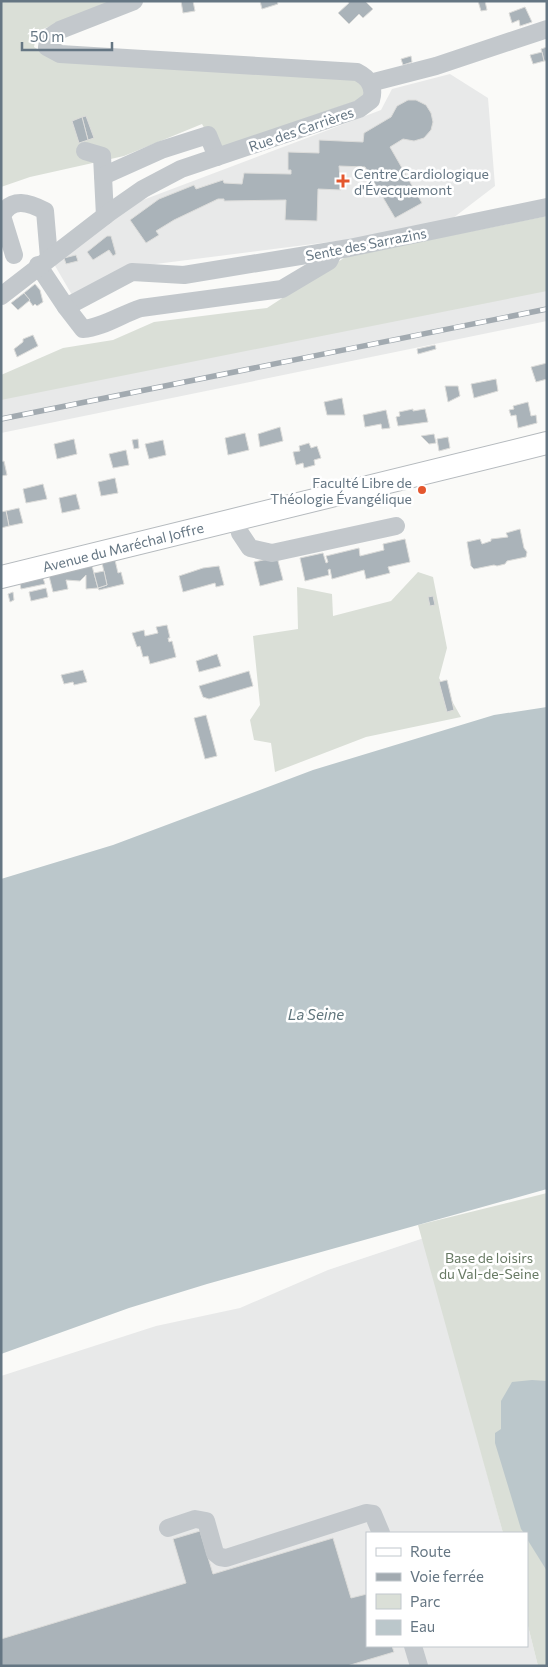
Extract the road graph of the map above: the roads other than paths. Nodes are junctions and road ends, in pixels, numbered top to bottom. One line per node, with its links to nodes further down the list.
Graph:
1 (134, 1): 3 (street)
2 (547, 29): 3 (street)
3 (370, 83): 5 (street, Rue des Carrières)
4 (85, 151): 6 (street)
5 (217, 157): 6 (street); 8 (street, Rue des Carrières)
6 (103, 176): 8 (street)
7 (547, 207): 9 (street, Sente des Sarrazins)
8 (105, 216): 11 (street, Rue des Carrières)
9 (334, 251): 13 (street, Sente des Sarrazins); 13 (street)
10 (14, 255): 11 (street)
11 (44, 262): 12 (street, Rue des Carrières); 13 (street)
12 (1, 296)
13 (66, 307)
14 (547, 443): 15 (main road, Avenue du Maréchal Joffre)
15 (241, 517): 16 (street); 17 (main road, Avenue du Maréchal Joffre)
16 (396, 526)
17 (1, 577)
18 (168, 1528): 19 (street)
19 (381, 1532)
20 (413, 1647): 21 (street)
21 (419, 1666)

